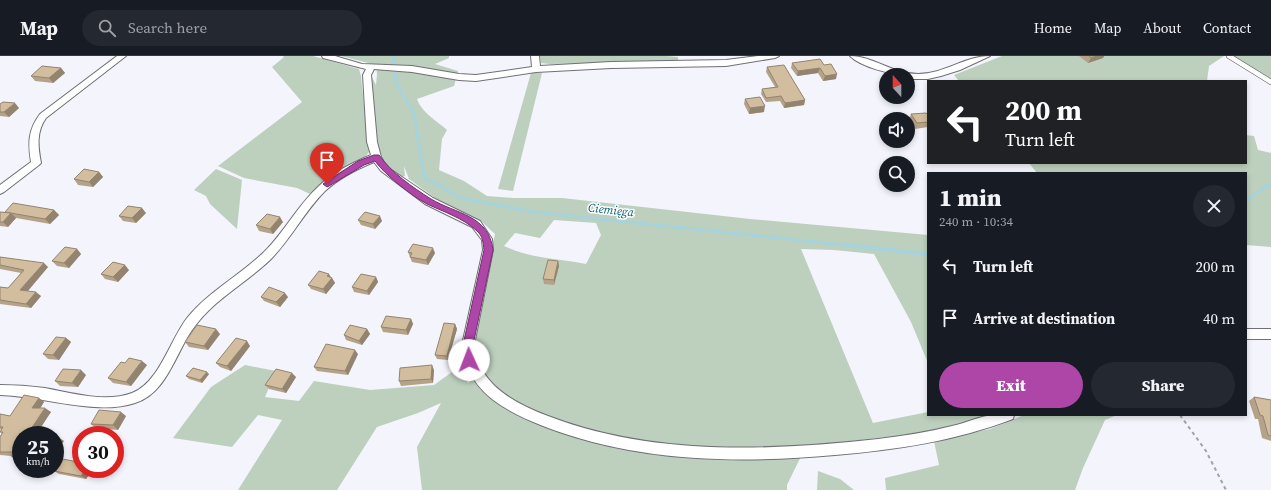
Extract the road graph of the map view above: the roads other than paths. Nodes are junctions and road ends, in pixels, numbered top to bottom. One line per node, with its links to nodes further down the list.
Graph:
1 (122, 56): 14 (street)
2 (326, 56): 8 (street)
3 (535, 56): 10 (street)
4 (775, 56): 10 (street)
5 (854, 56): 9 (street)
6 (986, 56): 11 (street)
7 (1229, 56): 12 (lane)
8 (371, 67): 10 (street); 13 (street)
9 (880, 68)
10 (536, 69)
11 (915, 77)
12 (1271, 82)
13 (376, 157): 17 (street); 18 (street)
14 (0, 190)
15 (1247, 334): 16 (street)
16 (1271, 334)
17 (0, 390)
18 (1005, 416)

